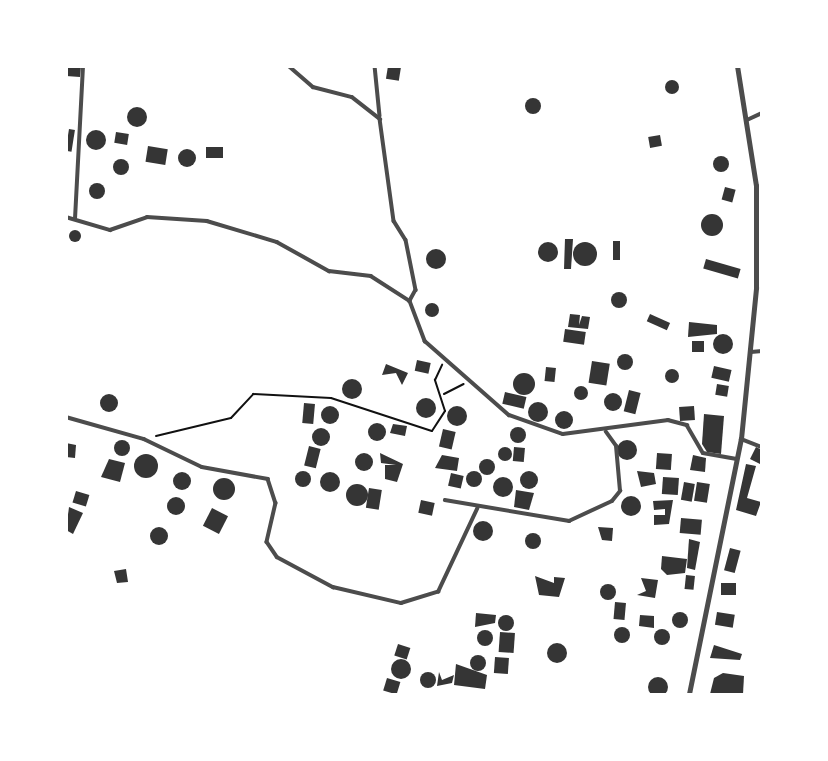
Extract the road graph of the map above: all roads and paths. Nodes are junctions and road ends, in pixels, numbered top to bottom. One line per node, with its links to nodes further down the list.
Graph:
1 (83, 66): 9 (street)
2 (289, 66): 6 (street)
3 (375, 66): 6 (street)
4 (737, 66): 7 (street)
5 (761, 113): 7 (street)
6 (380, 119): 10 (street)
7 (747, 120): 12 (street)
8 (66, 217): 9 (street)
9 (75, 219): 10 (street)
10 (410, 301): 13 (street)
11 (761, 351): 12 (street)
12 (751, 352): 19 (street)
13 (445, 357): 14 (street); 15 (path)
14 (474, 382): 15 (path); 17 (street)
15 (443, 395): 18 (path)
16 (66, 417): 18 (street)
17 (606, 432): 21 (street); 23 (street)
18 (144, 439): 23 (street)
19 (741, 439): 20 (street); 21 (street)
20 (761, 447)
21 (736, 459): 24 (street)
22 (445, 500): 23 (street)
23 (477, 509)
24 (689, 695)

